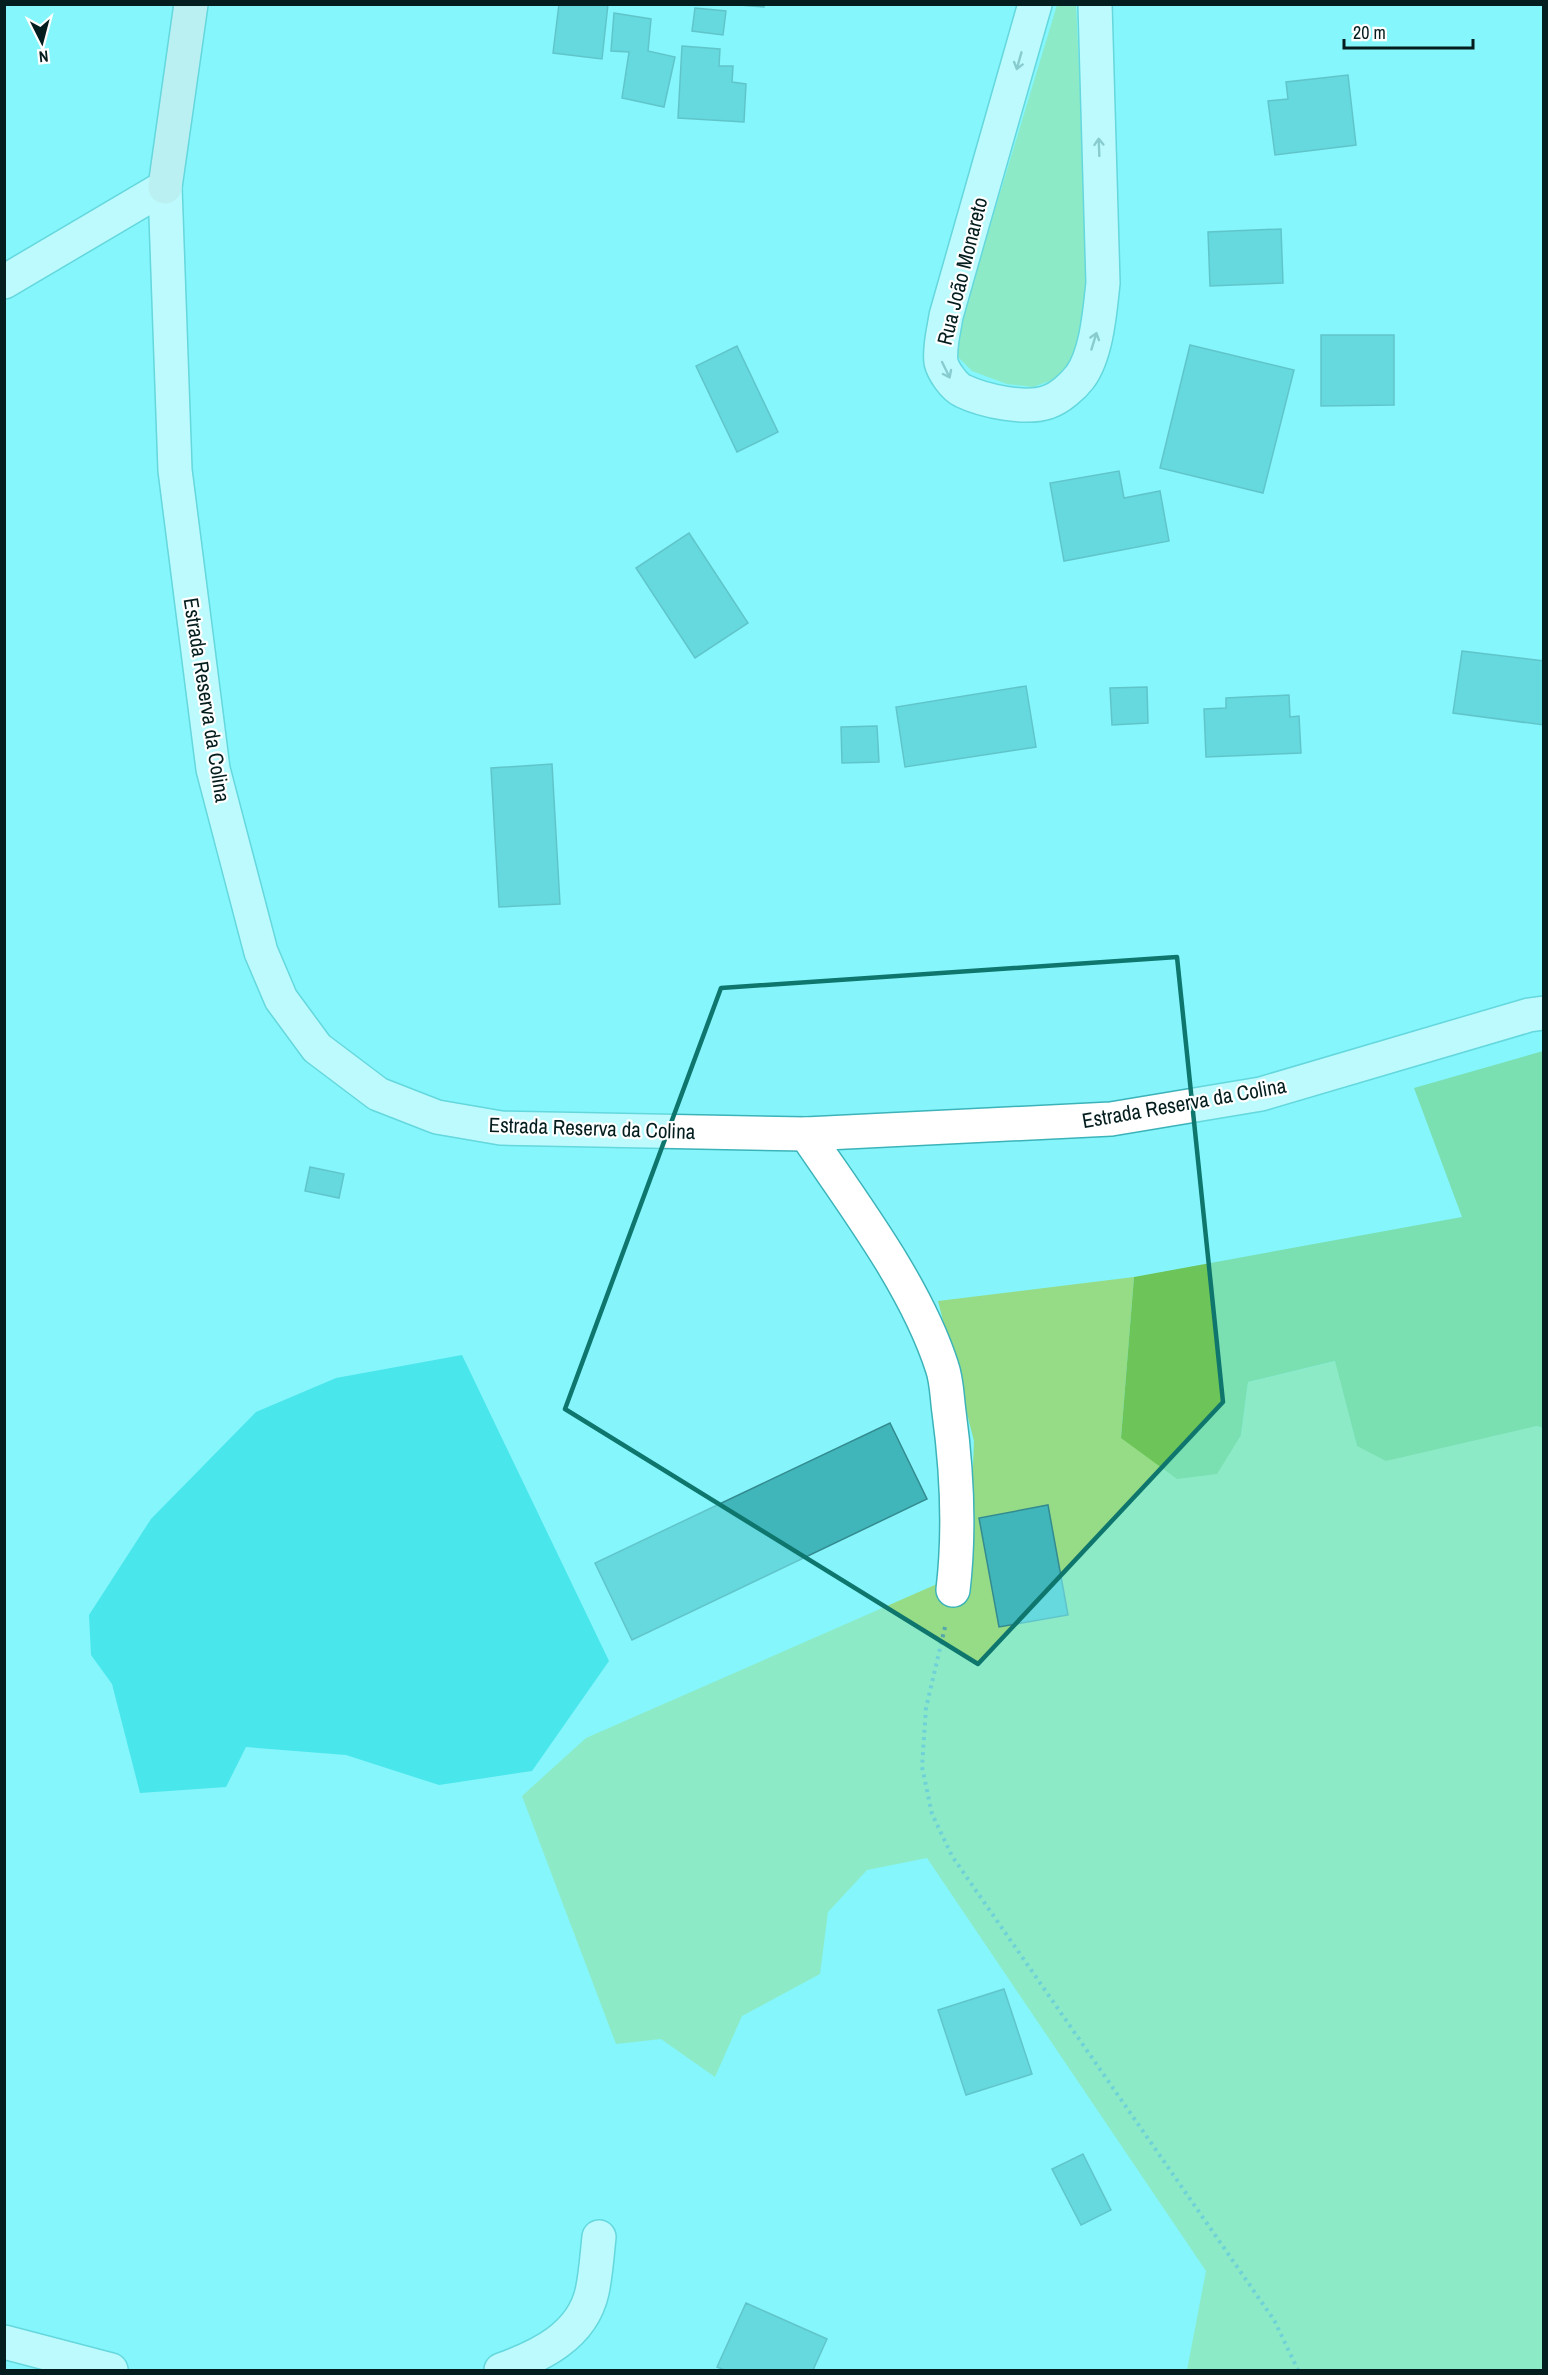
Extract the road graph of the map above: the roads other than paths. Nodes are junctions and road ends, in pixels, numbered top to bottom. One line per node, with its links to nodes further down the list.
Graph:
1 (191, 4): 4 (main road)
2 (1035, 4): 3 (street, Rua João Monareto, one-way to 3)
3 (1095, 4)
4 (165, 187): 5 (street); 7 (street, Estrada Reserva da Colina)
5 (4, 282)
6 (1544, 1013): 7 (street, Estrada Reserva da Colina)
7 (806, 1134): 8 (street)
8 (953, 1590)
9 (599, 2237): 12 (street)
10 (4, 2342): 11 (street)
11 (111, 2370)
12 (501, 2370)

